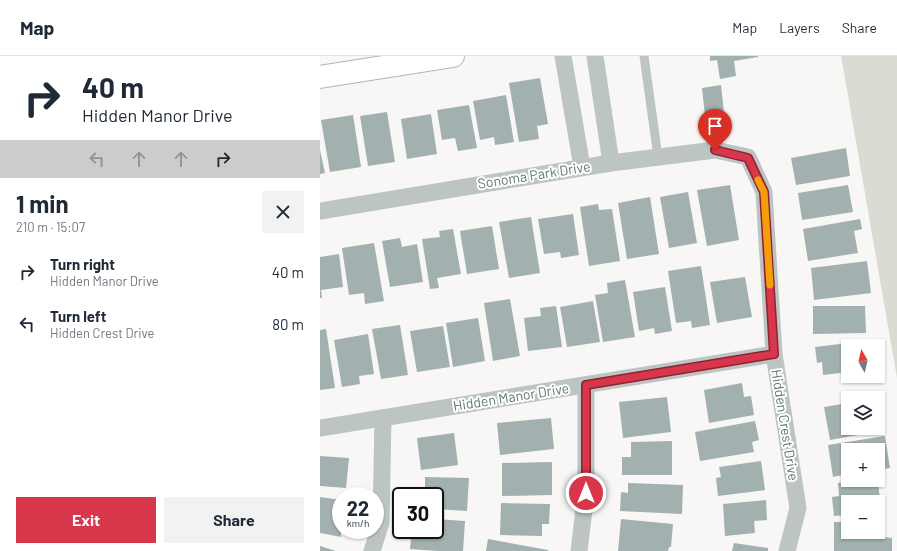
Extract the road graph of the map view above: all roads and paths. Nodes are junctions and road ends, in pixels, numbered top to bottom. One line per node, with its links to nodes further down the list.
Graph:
1 (453, 56): 5 (street)
2 (563, 56): 9 (street)
3 (595, 56): 8 (street)
4 (644, 56): 6 (lane)
5 (320, 77)
6 (658, 157): 7 (street, Sonoma Park Drive); 8 (street, Sonoma Park Drive)
7 (748, 158): 11 (street, Hidden Crest Drive)
8 (611, 163): 9 (street, Sonoma Park Drive)
9 (582, 167): 10 (street, Sonoma Park Drive)
10 (320, 211)
11 (774, 354): 12 (street, Hidden Manor Drive); 17 (street, Hidden Crest Drive)
12 (586, 385): 13 (street, Hidden Manor Drive); 16 (street)
13 (383, 418): 14 (street, Hidden Manor Drive); 15 (street)
14 (320, 428)
15 (372, 551)
16 (578, 551)
17 (787, 551)

